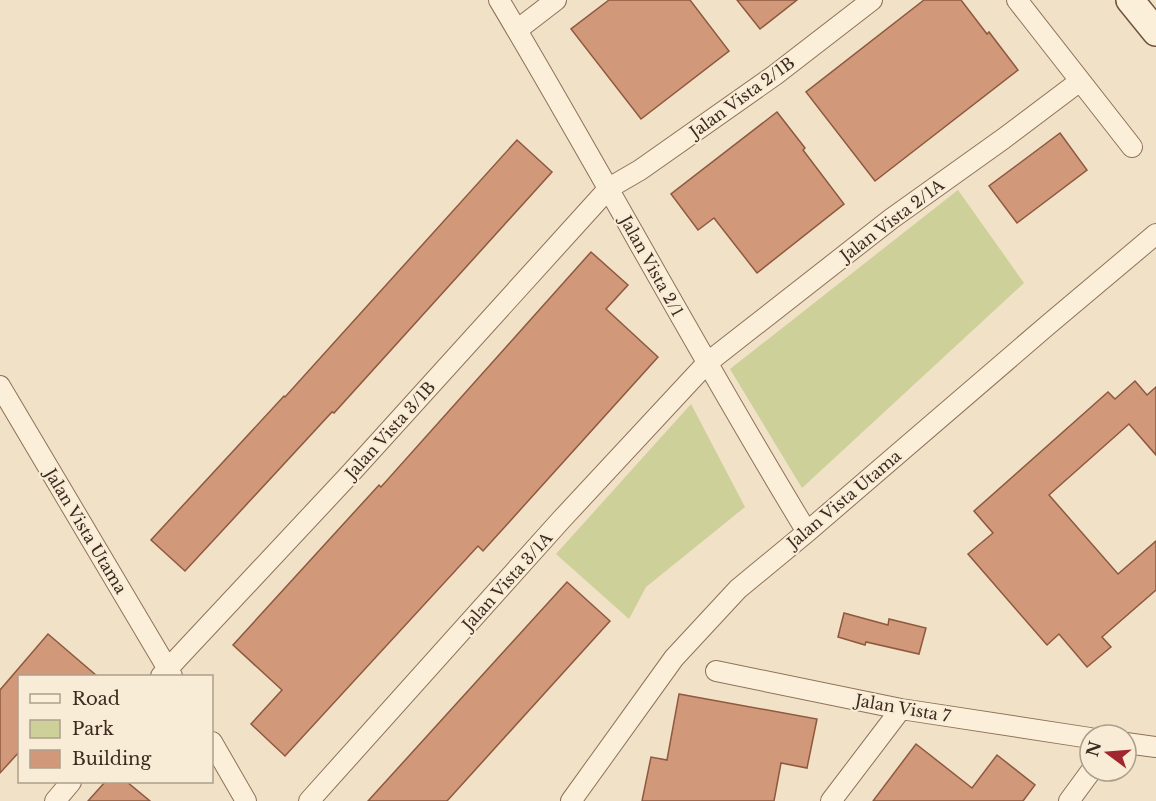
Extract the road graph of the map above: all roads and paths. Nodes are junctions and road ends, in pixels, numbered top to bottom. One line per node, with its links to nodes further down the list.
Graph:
1 (499, 0): 6 (street, Jalan Vista 2/1)
2 (556, 0): 6 (street)
3 (872, 0): 10 (street, Jalan Vista 2/1B)
4 (1017, 0): 8 (street)
5 (1130, 0): 7 (main road)
6 (517, 30): 10 (street, Jalan Vista 2/1)
7 (1156, 32)
8 (1080, 81): 9 (street); 12 (street, Jalan Vista 2/1A)
9 (1132, 147)
10 (609, 188): 12 (street, Jalan Vista 2/1); 16 (street, Jalan Vista 3/1B)
11 (1156, 234): 14 (street, Jalan Vista Utama)
12 (707, 363): 14 (street, Jalan Vista 2/1); 26 (street, Jalan Vista 3/1A)
13 (0, 386): 16 (street, Jalan Vista Utama)
14 (807, 532): 27 (street, Jalan Vista Utama)
15 (716, 671): 17 (street, Jalan Vista 7)
16 (167, 674)
17 (901, 709): 18 (street, Jalan Vista 7); 28 (street)
18 (1078, 736)
19 (213, 744): 25 (street)
20 (1138, 745): 21 (street)
21 (1156, 747)
22 (70, 783): 24 (street)
23 (1082, 783): 29 (street)
24 (55, 801)
25 (246, 801)
26 (309, 801)
27 (571, 801)
28 (831, 801)
29 (1069, 801)

